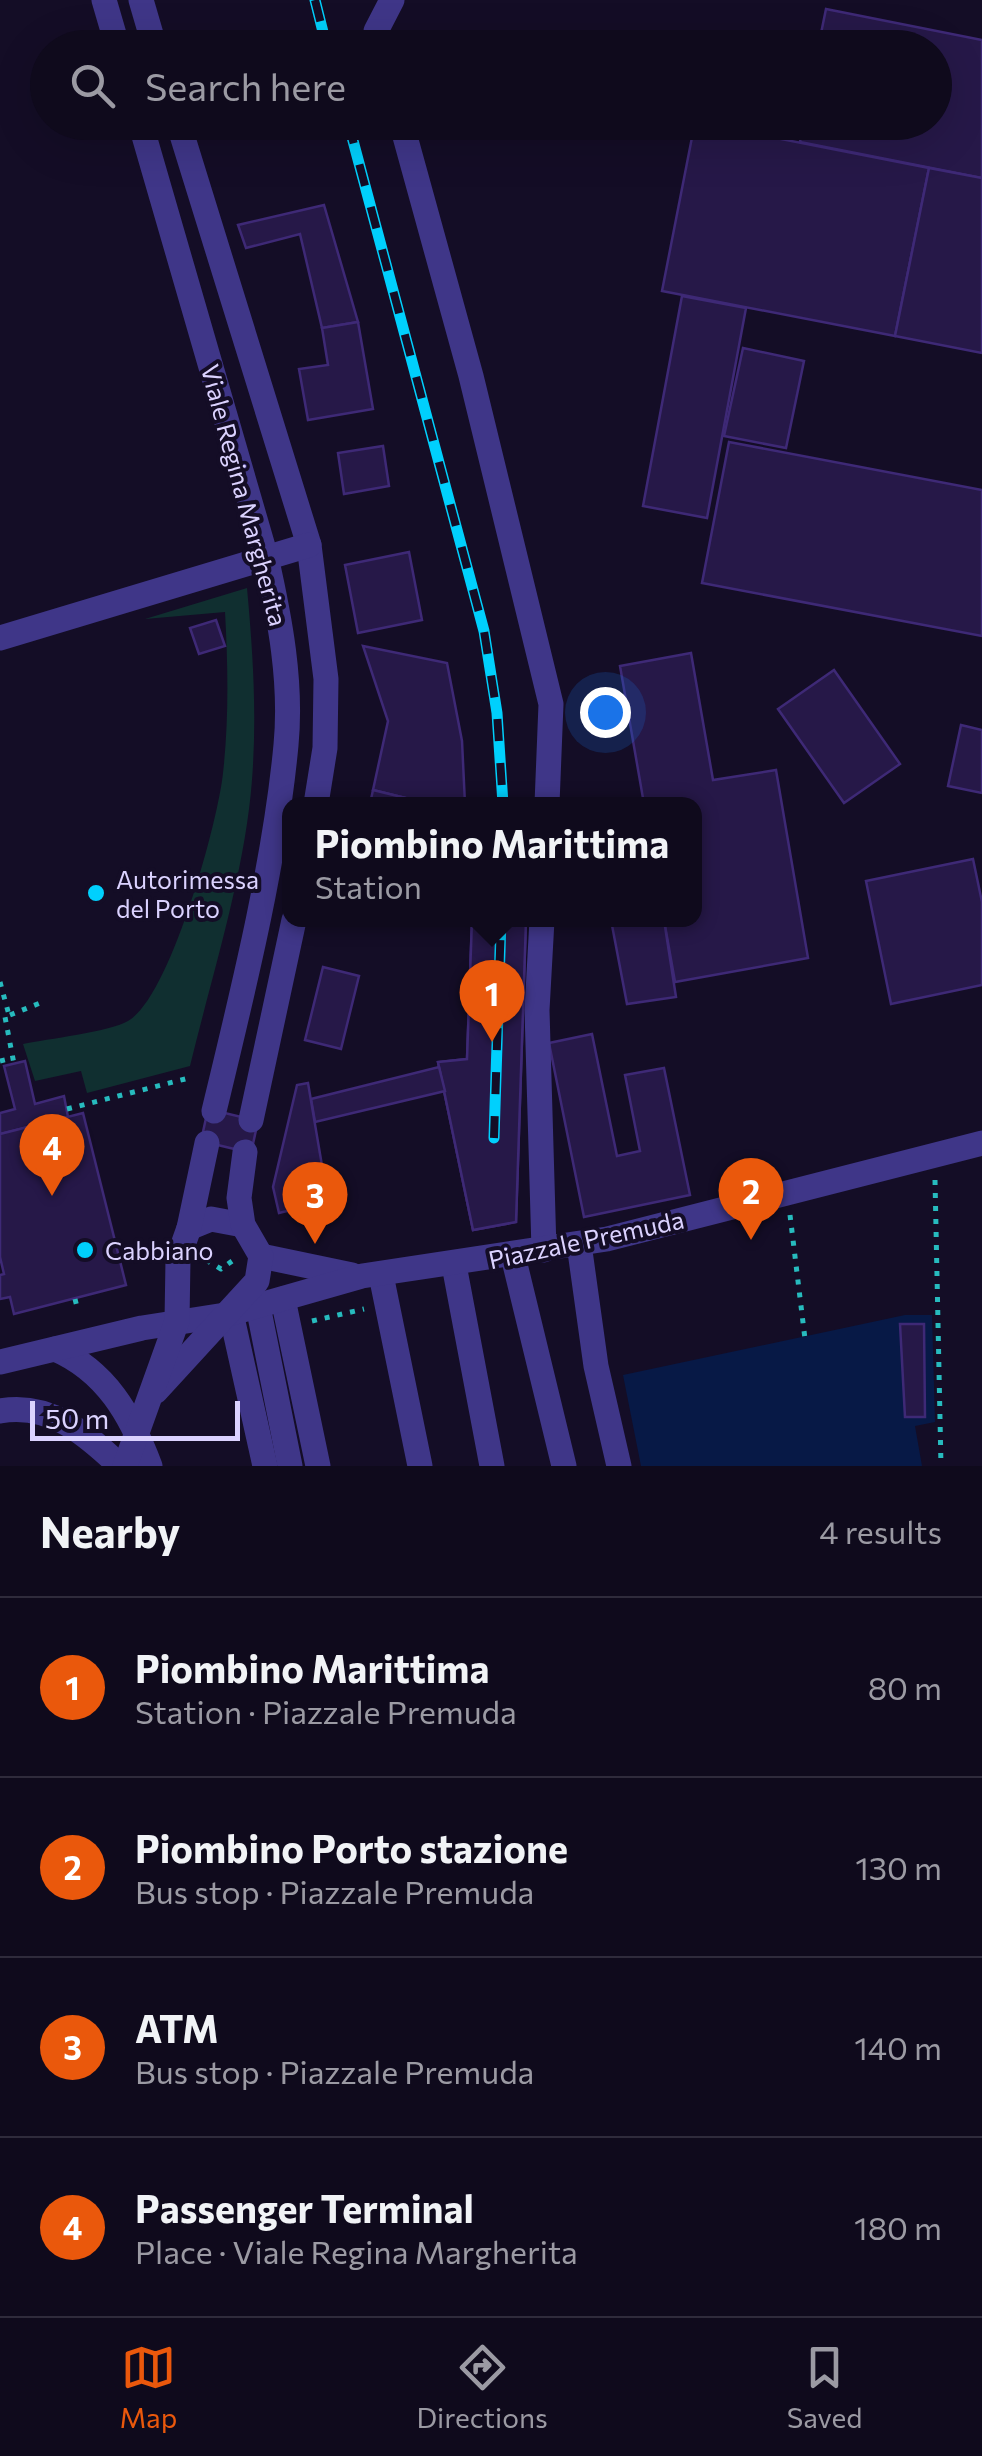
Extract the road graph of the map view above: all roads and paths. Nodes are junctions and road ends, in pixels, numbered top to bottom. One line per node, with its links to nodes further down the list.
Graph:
1 (104, 0): 5 (street)
2 (141, 0): 6 (street)
3 (372, 0): 7 (street)
4 (392, 0): 8 (street)
5 (113, 30)
6 (150, 30)
7 (377, 30)
8 (381, 30)
9 (145, 140): 13 (street, Viale Regina Margherita)
10 (184, 140): 12 (street, Viale Regina Margherita)
11 (406, 140): 20 (street)
12 (208, 220): 13 (street); 14 (street, Viale Regina Margherita)
13 (172, 234): 15 (street, Viale Regina Margherita)
14 (309, 546): 15 (street); 18 (street, Viale Regina Margherita)
15 (266, 557): 16 (street); 17 (street, Viale Regina Margherita)
16 (0, 638)
17 (284, 755): 18 (street); 29 (street, Viale Regina Margherita)
18 (323, 760): 19 (street, Viale Regina Margherita)
19 (317, 797)
20 (548, 797)
21 (292, 927): 30 (street)
22 (542, 927): 39 (street)
23 (0, 982): 25 (path)
24 (45, 1001): 25 (path)
25 (5, 1017): 26 (path)
26 (0, 1062)
27 (194, 1077): 28 (path)
28 (67, 1109)
29 (214, 1111)
30 (251, 1120)
31 (207, 1143): 37 (street)
32 (982, 1143): 34 (street, Piazzale Premuda)
33 (244, 1152): 36 (street)
34 (930, 1158): 38 (street, Piazzale Premuda); 67 (path)
35 (790, 1212): 52 (path)
36 (244, 1224): 37 (street); 41 (street)
37 (190, 1228): 50 (street)
38 (580, 1244): 39 (street, Piazzale Premuda); 66 (street)
39 (544, 1250): 42 (street, Piazzale Premuda)
40 (195, 1254): 41 (path)
41 (251, 1255): 44 (street, Piazzale Premuda); 49 (street)
42 (513, 1256): 43 (street, Piazzale Premuda); 65 (street)
43 (454, 1265): 44 (street, Piazzale Premuda); 64 (street)
44 (371, 1276): 46 (street, Piazzale Premuda); 47 (street)
45 (75, 1299): 48 (path)
46 (270, 1303): 49 (street, Piazzale Premuda); 51 (street); 61 (street)
47 (388, 1304): 51 (path); 63 (street)
48 (78, 1307)
49 (228, 1314): 50 (street, Piazzale Premuda); 55 (street); 60 (street)
50 (177, 1321): 53 (street, Piazzale Premuda); 55 (street)
51 (289, 1326): 62 (street)
52 (805, 1338)
53 (55, 1349): 54 (street, Piazzale Premuda); 57 (street)
54 (0, 1362)
55 (151, 1396): 57 (street)
56 (0, 1411): 58 (street)
57 (136, 1430): 58 (street); 59 (street)
58 (122, 1466)
59 (150, 1466)
60 (265, 1466)
61 (290, 1466)
62 (318, 1466)
63 (420, 1466)
64 (492, 1466)
65 (564, 1466)
66 (619, 1466)
67 (941, 1466)

